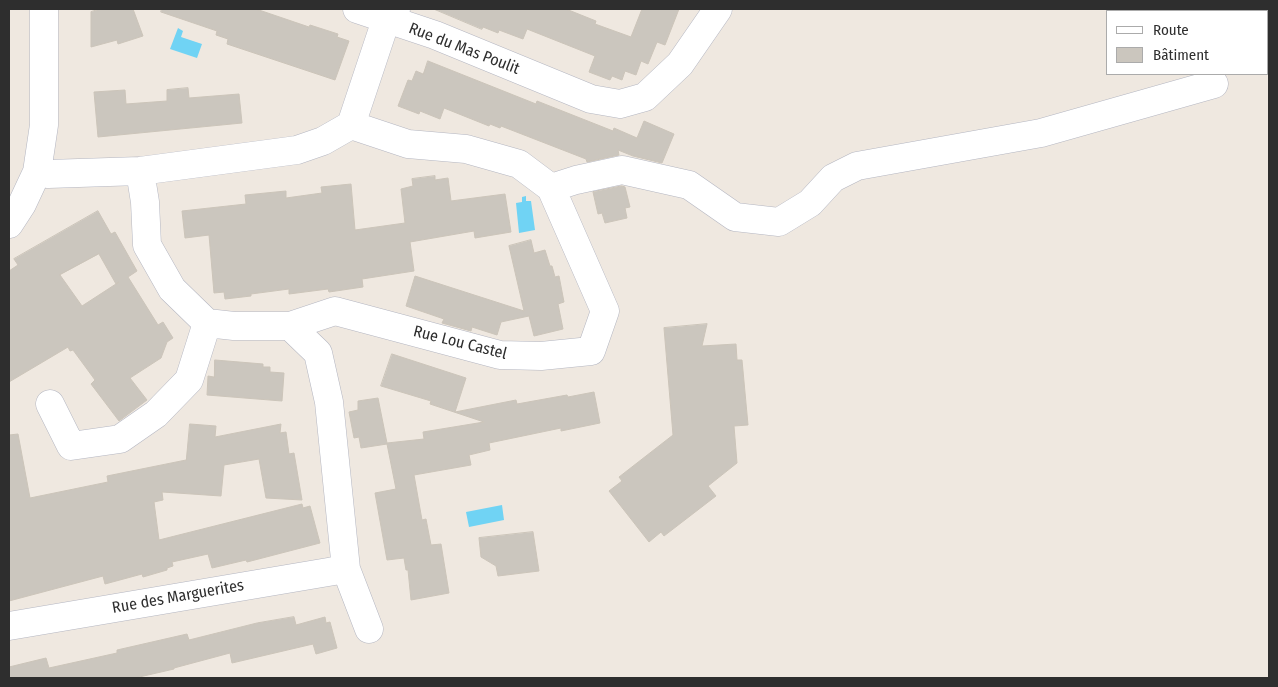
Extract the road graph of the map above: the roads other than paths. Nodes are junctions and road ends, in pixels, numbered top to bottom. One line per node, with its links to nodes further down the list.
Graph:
1 (44, 9): 8 (street)
2 (357, 9): 4 (street, Rue du Mas Poulit)
3 (718, 9): 4 (street, Rue du Mas Poulit)
4 (391, 14): 6 (street)
5 (1214, 84): 9 (street)
6 (351, 125): 7 (street); 9 (street, Rue Lou Castel)
7 (140, 171): 8 (street); 11 (street)
8 (36, 172): 10 (street)
9 (551, 188): 12 (street, Rue Lou Castel)
10 (9, 224)
11 (207, 323): 12 (street, Rue Lou Castel); 13 (street)
12 (290, 326): 14 (street)
13 (50, 404)
14 (346, 569): 15 (street, Rue des Marguerites); 16 (street)
15 (9, 626)
16 (370, 629)

